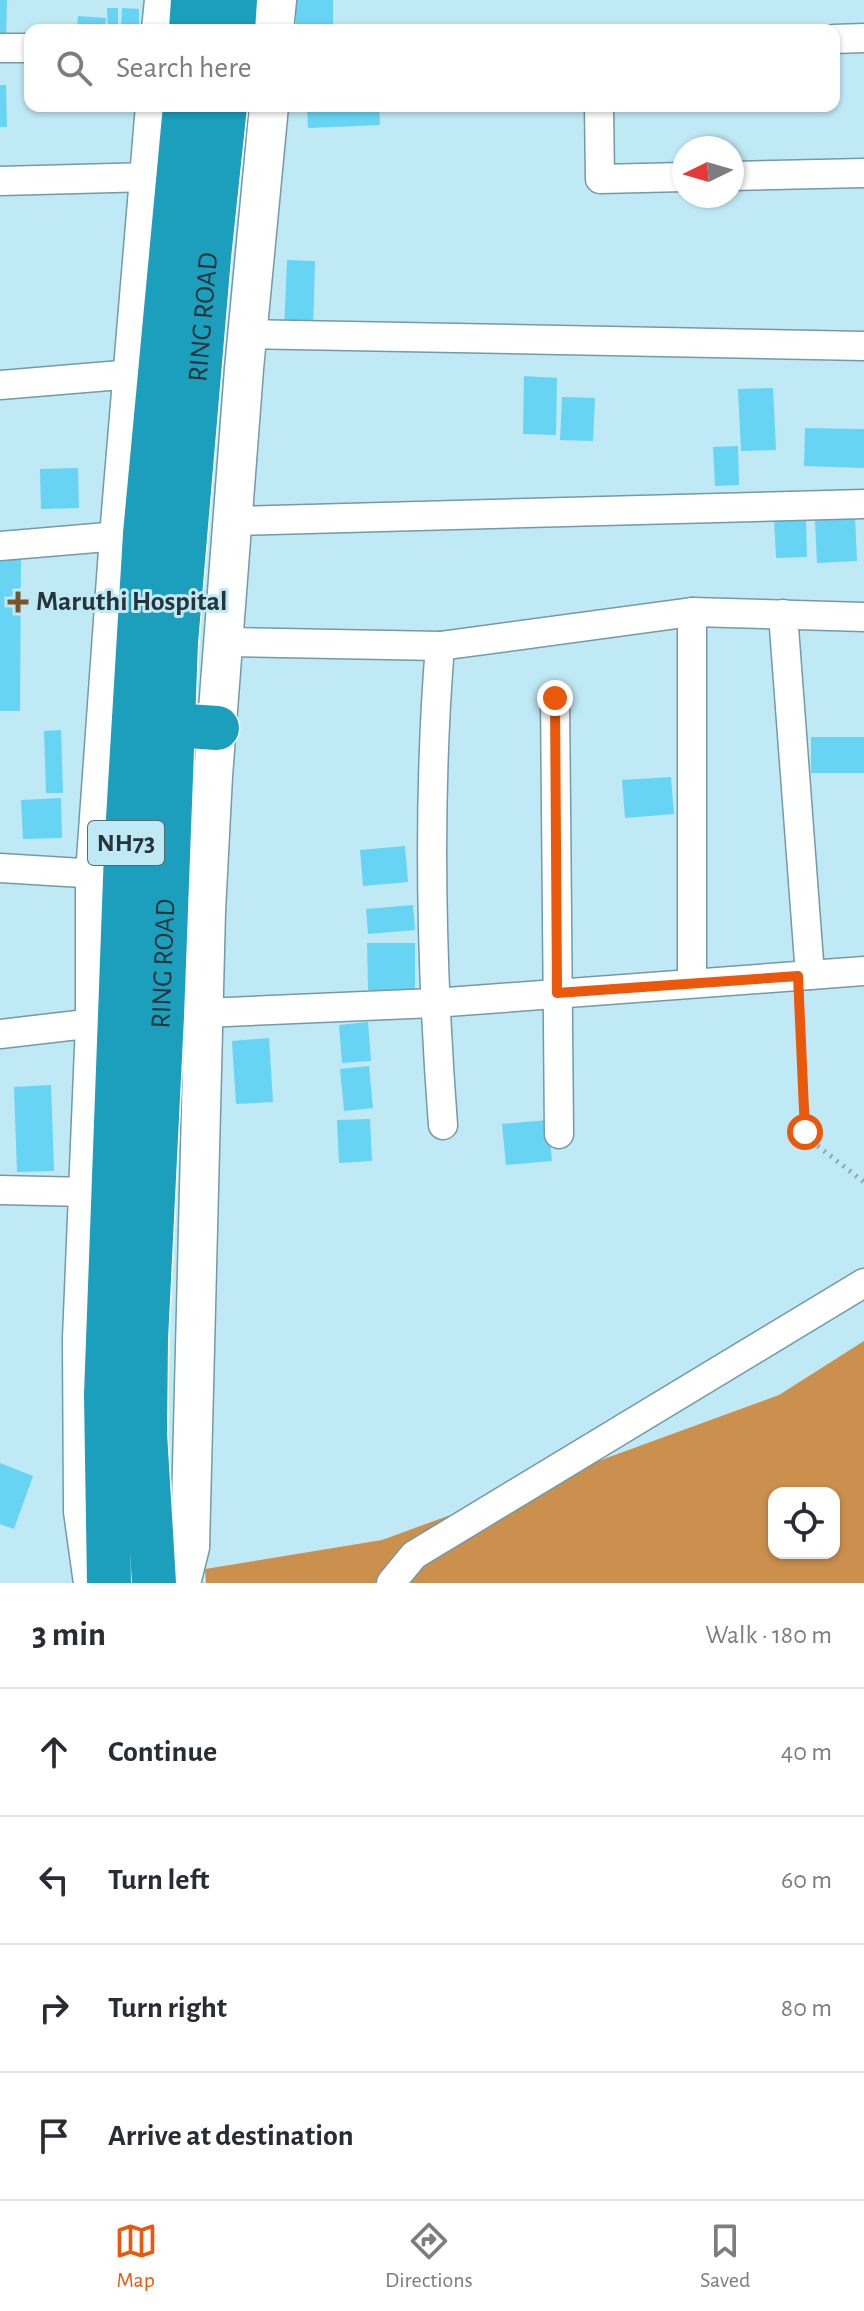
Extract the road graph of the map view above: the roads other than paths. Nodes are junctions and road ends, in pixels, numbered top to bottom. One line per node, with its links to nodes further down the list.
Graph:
1 (164, 0): 5 (street)
2 (193, 0): 6 (highway)
3 (235, 0): 7 (highway)
4 (277, 0): 8 (street)
5 (162, 24)
6 (191, 24)
7 (233, 24)
8 (275, 24)
9 (864, 38): 10 (street)
10 (840, 39)
11 (0, 48): 12 (street)
12 (24, 48)
13 (155, 112): 20 (street)
14 (185, 112): 25 (highway, RING ROAD / NH73)
15 (224, 112): 25 (highway, RING ROAD / NH73)
16 (268, 112): 23 (street)
17 (599, 112): 21 (street)
18 (864, 173): 19 (street)
19 (744, 176)
20 (151, 177): 22 (street); 25 (street)
21 (672, 177)
22 (0, 181)
23 (247, 334): 24 (street); 28 (street)
24 (864, 346)
25 (164, 374): 26 (street); 29 (street); 34 (highway, RING ROAD / NH73); 38 (highway, RING ROAD / NH73)
26 (0, 385)
27 (864, 504): 28 (street)
28 (233, 521): 35 (street)
29 (119, 536): 30 (street); 34 (street)
30 (0, 546)
31 (692, 612): 32 (street); 36 (street); 44 (street)
32 (783, 614): 33 (street); 43 (street)
33 (864, 617)
34 (126, 628): 41 (highway, RING ROAD / NH73)
35 (223, 642): 36 (street); 39 (street)
36 (440, 646): 46 (street)
37 (555, 698): 45 (street)
38 (173, 725): 39 (highway); 57 (highway, RING ROAD / NH73)
39 (217, 728): 47 (street)
40 (0, 868): 41 (street)
41 (110, 875): 48 (street); 56 (highway, RING ROAD / NH73)
42 (864, 971): 43 (street)
43 (804, 975): 44 (street)
44 (692, 983): 45 (street)
45 (557, 993): 46 (street); 51 (street)
46 (434, 1003): 47 (street); 50 (street)
47 (204, 1013): 58 (street)
48 (95, 1023): 49 (street); 53 (street)
49 (0, 1034)
50 (443, 1125)
51 (559, 1134)
52 (0, 1190): 53 (street)
53 (88, 1192): 55 (street)
54 (864, 1283): 59 (street)
55 (93, 1583)
56 (109, 1583)
57 (154, 1583)
58 (181, 1583)
59 (391, 1583)

